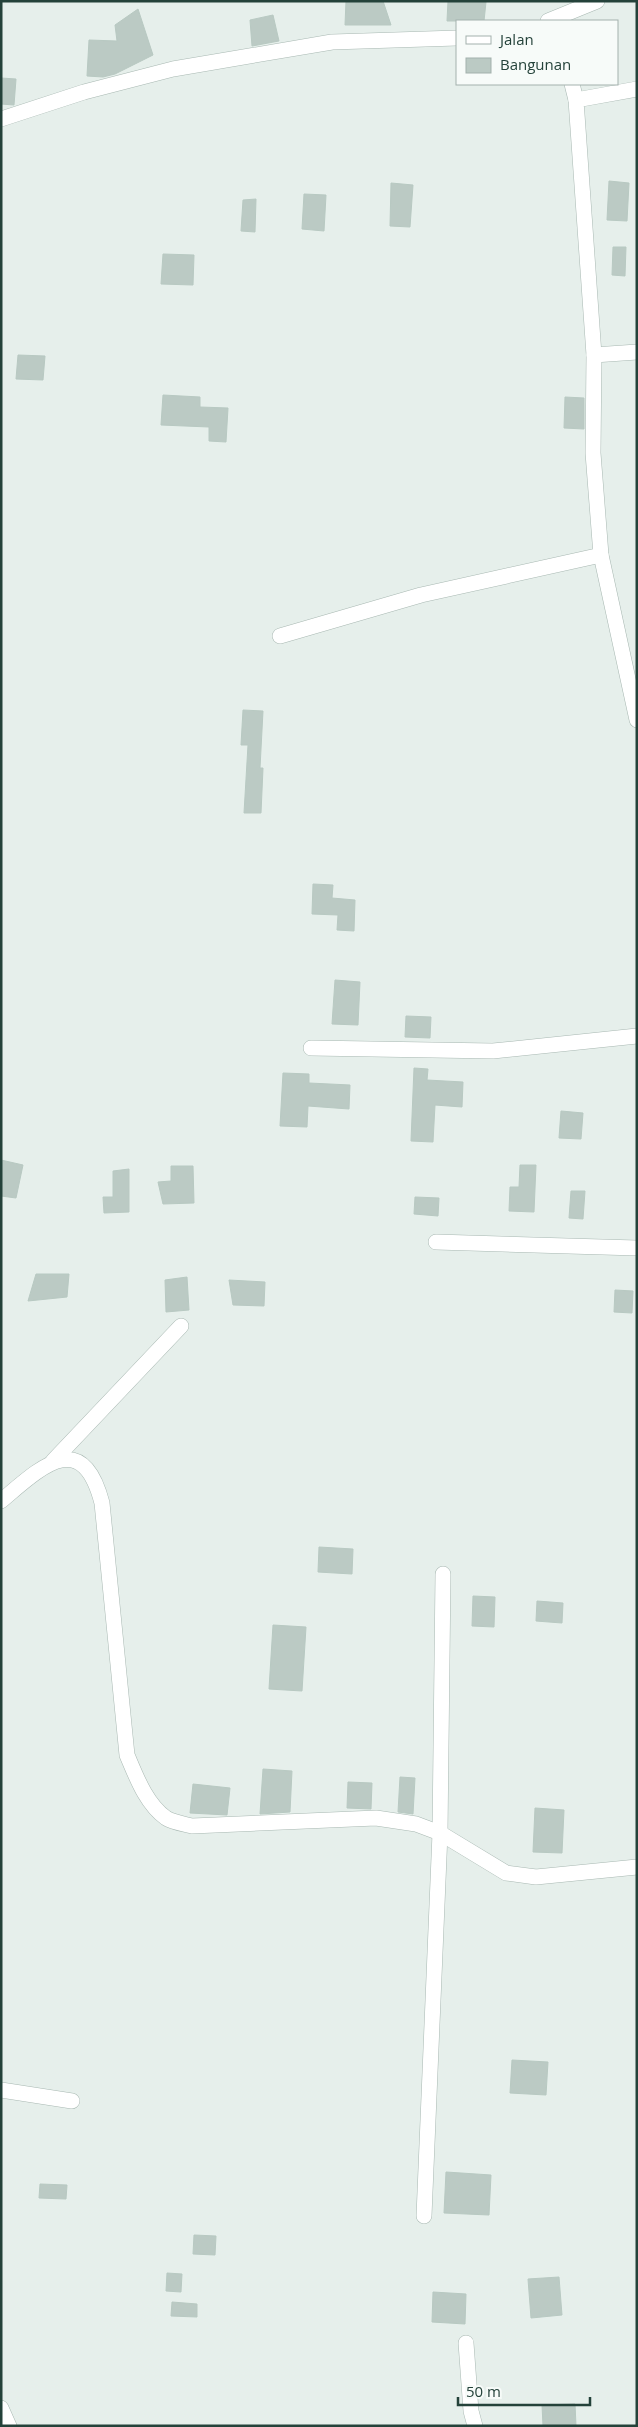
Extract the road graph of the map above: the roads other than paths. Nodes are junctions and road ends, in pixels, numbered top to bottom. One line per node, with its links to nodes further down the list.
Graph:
1 (597, 1): 2 (street)
2 (550, 20)
3 (456, 38): 7 (street)
4 (572, 85): 6 (street)
5 (637, 89): 6 (street)
6 (576, 100): 9 (street)
7 (1, 119)
8 (637, 352): 9 (street)
9 (594, 355): 10 (street)
10 (601, 554): 11 (street); 12 (street)
11 (280, 636)
12 (637, 720)
13 (637, 1036): 14 (street)
14 (311, 1048)
15 (436, 1242): 16 (street)
16 (637, 1248)
17 (181, 1326): 18 (street)
18 (53, 1461): 19 (street); 21 (street)
19 (1, 1501)
20 (443, 1574): 21 (street)
21 (440, 1833): 22 (street); 25 (street)
22 (637, 1867)
23 (1, 2090): 24 (street)
24 (72, 2101)
25 (424, 2216)
26 (466, 2343): 29 (street)
27 (1, 2408): 28 (street)
28 (9, 2426)
29 (476, 2426)

